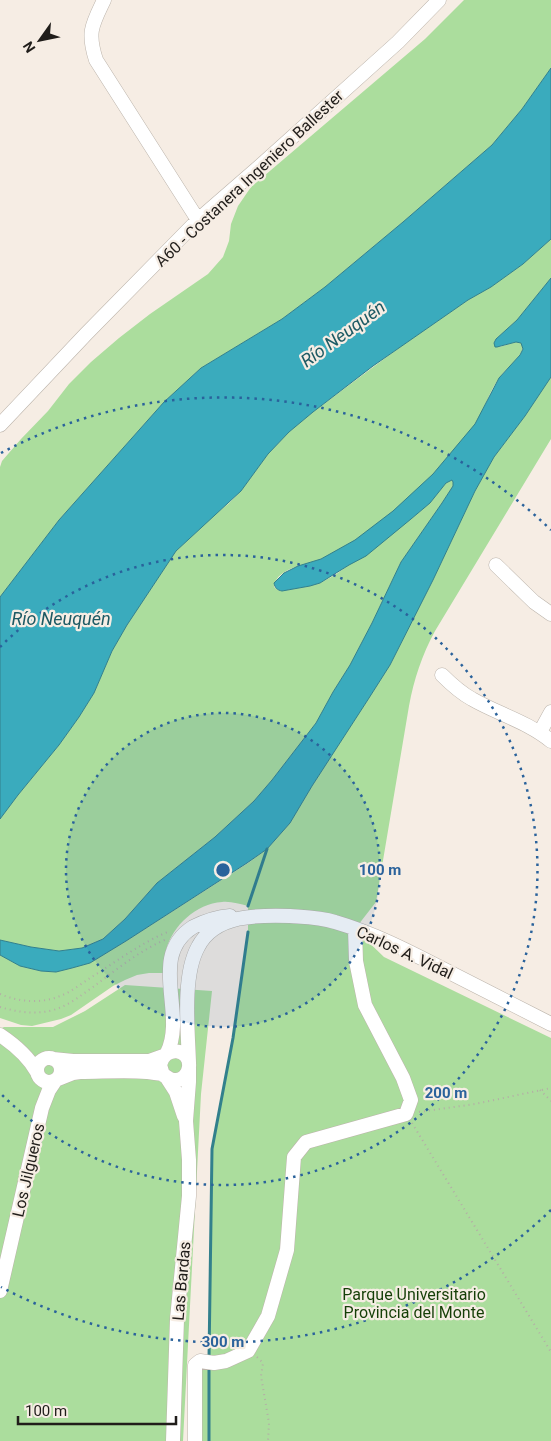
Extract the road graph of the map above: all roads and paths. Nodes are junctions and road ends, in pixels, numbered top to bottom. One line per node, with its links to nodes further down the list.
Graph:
1 (104, 0): 3 (street)
2 (439, 0): 3 (street, A60 - Costanera Ingeniero Ballester)
3 (198, 220): 4 (street, A60 - Costanera Ingeniero Ballester)
4 (0, 425)
5 (496, 565): 6 (street)
6 (551, 614)
7 (442, 675): 9 (street)
8 (551, 712): 9 (street)
9 (546, 737)
10 (248, 916): 11 (street, Carlos A. Vidal); 12 (street, Carlos A. Vidal); 19 (street, Las Bardas)
11 (355, 929): 15 (street, Carlos A. Vidal); 27 (street)
12 (180, 931): 13 (path); 14 (path); 17 (street, Las Bardas)
13 (0, 994)
14 (0, 1007)
15 (551, 1024)
16 (5, 1038): 18 (street); 20 (street)
17 (165, 1055): 18 (street); 19 (street); 21 (street, Las Bardas)
18 (49, 1059): 20 (street); 22 (street)
19 (189, 1066): 21 (street); 28 (street, Las Bardas)
20 (38, 1075): 22 (street); 26 (street, Los Jilgueros)
21 (165, 1076): 22 (street); 28 (street, Las Bardas)
22 (57, 1080): 26 (street, Los Jilgueros)
23 (551, 1088): 24 (path)
24 (540, 1090): 25 (path); 27 (path)
25 (551, 1101)
26 (42, 1108): 29 (street, Los Jilgueros)
27 (406, 1114): 30 (street); 31 (path)
28 (186, 1121): 32 (street, Las Bardas)
29 (0, 1291)
30 (248, 1352): 33 (street); 34 (path)
31 (551, 1352)
32 (173, 1441)
33 (195, 1441)
34 (268, 1441)

